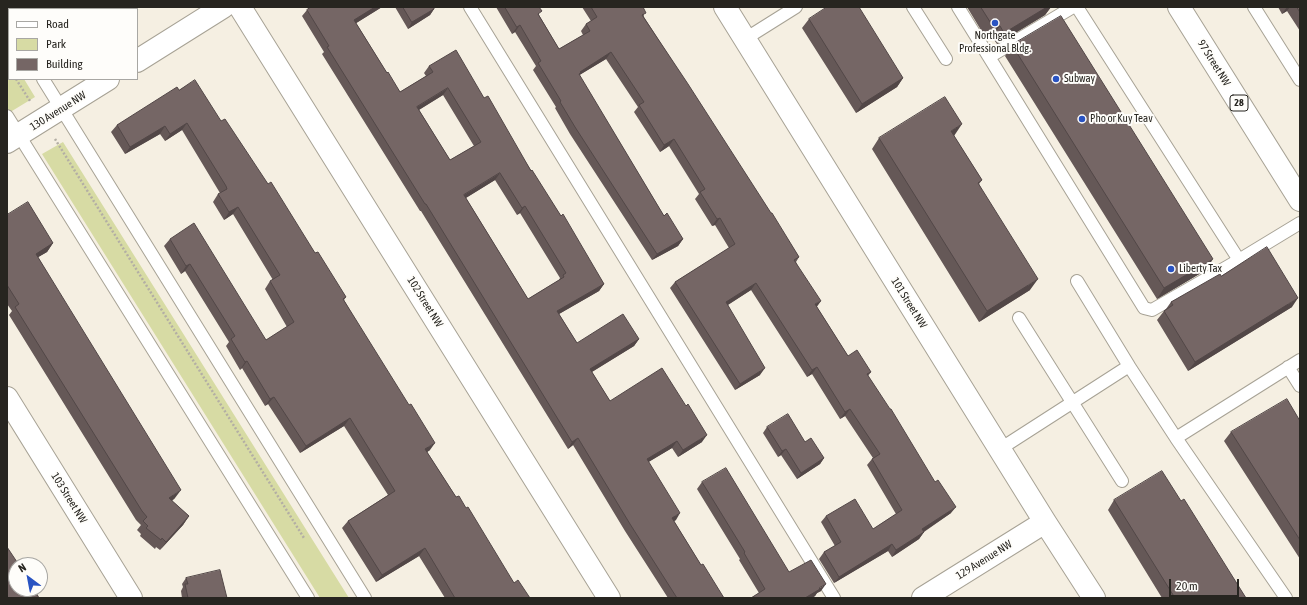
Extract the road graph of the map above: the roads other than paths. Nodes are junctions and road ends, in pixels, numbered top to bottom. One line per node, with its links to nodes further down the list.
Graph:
1 (223, 7): 15 (street)
2 (240, 7): 40 (street, 102 Street NW)
3 (470, 7): 41 (lane)
4 (725, 7): 12 (street, 101 Street NW)
5 (796, 7): 12 (lane)
6 (913, 7): 14 (lane)
7 (958, 7): 13 (lane)
8 (1073, 7): 13 (lane)
9 (1077, 7): 24 (lane)
10 (1179, 7): 22 (street, 97 Street NW / 28)
11 (1254, 7): 18 (lane)
12 (745, 39): 34 (street, 101 Street NW)
13 (989, 58): 24 (lane)
14 (946, 59)
15 (138, 60)
16 (44, 80): 19 (lane)
17 (106, 80): 19 (street, 130 Avenue NW)
18 (1300, 80)
19 (61, 108): 21 (street, 130 Avenue NW); 39 (lane)
20 (7, 116): 21 (lane)
21 (13, 139): 38 (lane)
22 (1300, 200)
23 (1300, 223): 24 (lane)
24 (1239, 260)
25 (1077, 281): 28 (lane)
26 (1019, 318): 32 (lane)
27 (1300, 360): 29 (lane)
28 (1129, 366): 32 (lane); 33 (lane)
29 (1288, 367): 30 (lane); 33 (lane)
30 (1300, 386)
31 (7, 398): 37 (street, 103 Street NW)
32 (1072, 402): 34 (lane); 35 (lane)
33 (1176, 438): 44 (lane)
34 (1000, 449): 36 (street, 101 Street NW)
35 (1122, 481)
36 (1045, 522): 42 (street, 129 Avenue NW); 43 (street, 101 Street NW)
37 (131, 598)
38 (308, 598)
39 (365, 598)
40 (609, 598)
41 (834, 598)
42 (923, 598)
43 (1094, 598)
44 (1286, 598)

